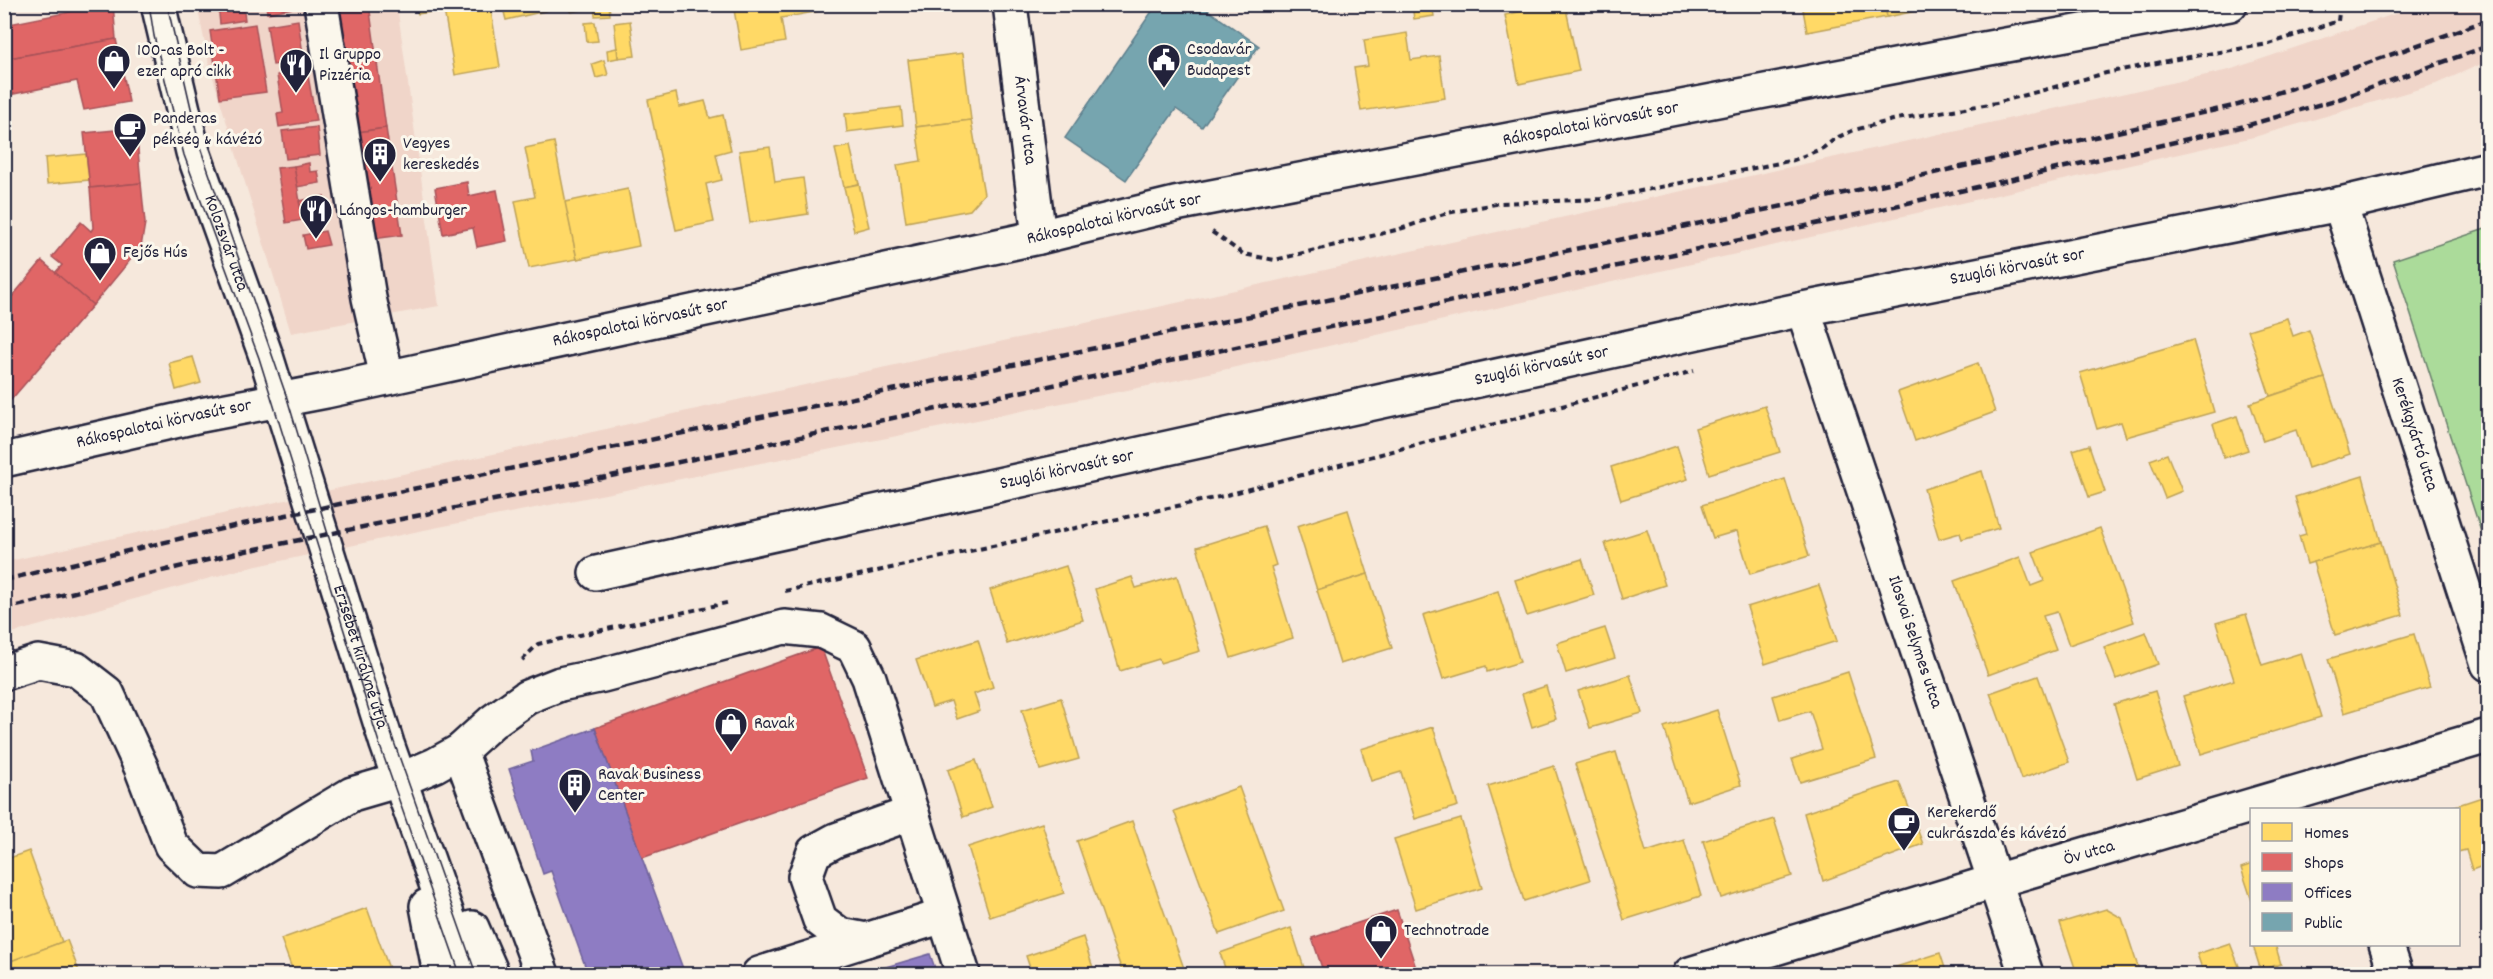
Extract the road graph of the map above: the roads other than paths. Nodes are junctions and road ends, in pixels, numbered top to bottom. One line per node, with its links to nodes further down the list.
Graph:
1 (158, 4): 10 (street, Kolozsvár utca)
2 (321, 4): 9 (street)
3 (1010, 4): 7 (street, Árvavár utca)
4 (2230, 4): 7 (street, Rákospalotai körvasút sor)
5 (2488, 169): 6 (street, Szuglói körvasút sor)
6 (2340, 204): 8 (street, Szuglói körvasút sor); 14 (street, Kerékgyártó utca)
7 (1039, 237): 9 (street, Rákospalotai körvasút sor)
8 (1803, 309): 13 (street, Szuglói körvasút sor); 24 (street, Ilosvai Selymes utca)
9 (387, 377): 10 (street, Rákospalotai körvasút sor)
10 (279, 400): 11 (street, Rákospalotai körvasút sor); 12 (street, Kolozsvár utca)
11 (4, 460)
12 (304, 480): 18 (street, Erzsébet királyné útja)
13 (596, 573)
14 (2488, 664)
15 (4, 673): 18 (street)
16 (2488, 736): 19 (street, Öv utca)
17 (460, 751): 18 (street); 21 (street); 31 (street)
18 (399, 780): 23 (street, Erzsébet királyné útja)
19 (2335, 796): 20 (street, Öv utca)
20 (2287, 808)
21 (912, 813): 25 (street); 26 (street)
22 (2250, 817): 24 (street, Öv utca)
23 (417, 833): 28 (street, Erzsébet királyné útja); 29 (street, Erzsébet királyné útja); 30 (street, Erzsébet királyné útja)
24 (1995, 881): 34 (street, Öv utca); 35 (street, Ilosvai Selymes utca)
25 (943, 916): 26 (street); 33 (street)
26 (866, 940): 32 (street)
27 (2386, 946): 36 (street)
28 (440, 975)
29 (468, 975)
30 (492, 975)
31 (542, 975)
32 (759, 975)
33 (963, 975)
34 (1690, 975)
35 (2026, 975)
36 (2396, 975)

